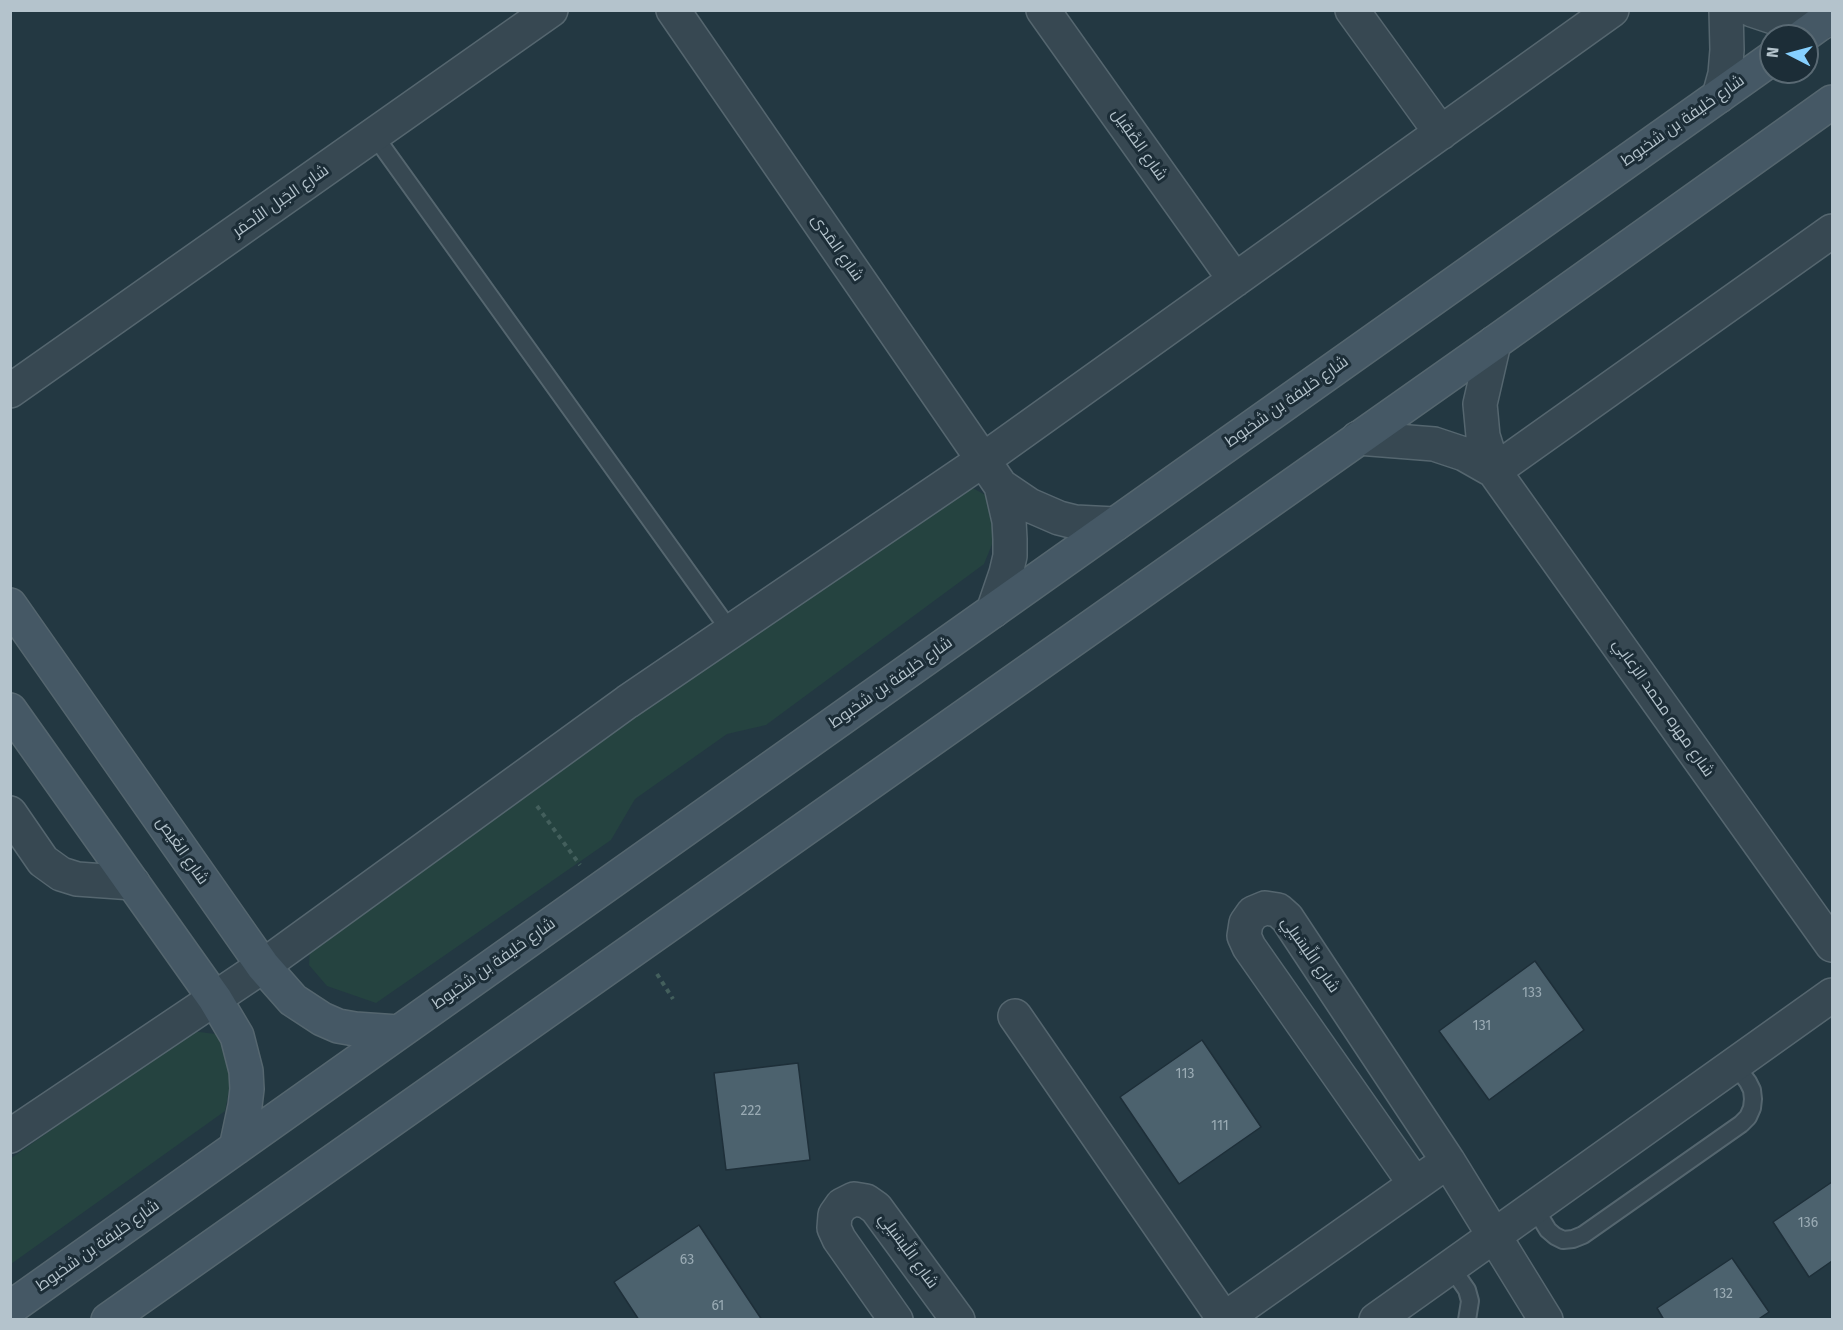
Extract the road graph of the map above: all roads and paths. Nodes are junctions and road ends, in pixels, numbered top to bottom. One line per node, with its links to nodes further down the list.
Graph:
1 (551, 10): 13 (street, شارع الجَبل الأحمَر)
2 (673, 10): 20 (street, شارع المَدى)
3 (1043, 10): 15 (street, شارع الصَّقِيل)
4 (1353, 10): 12 (street)
5 (1612, 10): 12 (street)
6 (1726, 10): 10 (street)
7 (1752, 10): 8 (street)
8 (1812, 24)
9 (1759, 68): 10 (main road, شارع خليفة بن شخبوط)
10 (1719, 96): 21 (main road, شارع خليفة بن شخبوط)
11 (1833, 102): 16 (main road)
12 (1441, 133): 15 (street)
13 (375, 135): 17 (street, شارع الجَبل الأحمَر); 24 (lane)
14 (1833, 231): 19 (street)
15 (1235, 280): 20 (street)
16 (1494, 343): 18 (main road); 19 (street, شارع مهره محمد الزعابي)
17 (10, 391)
18 (1358, 438): 19 (street, شارع مهره محمد الزعابي); 48 (main road)
19 (1494, 471): 30 (street, شارع مهره محمد الزعابي)
20 (992, 473): 21 (street, شارع المَدى); 23 (street, شارع المَدى); 24 (street)
21 (1115, 524): 23 (main road, شارع خليفة بن شخبوط)
22 (10, 605): 31 (main road, شارع الغَيص)
23 (993, 611): 37 (main road, شارع خليفة بن شخبوط)
24 (731, 632): 26 (street)
25 (10, 710): 29 (main road)
26 (519, 781): 28 (path); 31 (street)
27 (10, 813): 29 (street)
28 (584, 871)
29 (133, 882): 34 (main road)
30 (1833, 945)
31 (263, 966): 34 (street); 37 (main road, شارع الغَيص)
32 (657, 974): 35 (path)
33 (1833, 995): 38 (street)
34 (215, 999): 39 (street); 40 (main road)
35 (673, 999)
36 (1015, 1016): 47 (street)
37 (398, 1032): 40 (main road, شارع خليفة بن شخبوط)
38 (1735, 1065): 43 (street); 43 (lane)
39 (10, 1136)
40 (236, 1148): 46 (main road, شارع خليفة بن شخبوط)
41 (1448, 1161): 42 (street); 42 (street, شارع اللِّيسَيلِي); 44 (street, شارع اللِّيسَيلِي)
42 (1416, 1184): 47 (street)
43 (1534, 1207): 44 (street)
44 (1495, 1235): 45 (street); 53 (street, شارع اللِّيسَيلِي)
45 (1450, 1267): 51 (street); 52 (lane)
46 (10, 1308)
47 (1223, 1319)
48 (108, 1320)
49 (896, 1320): 50 (street, شارع اللِّيسَيلِي)
50 (958, 1320)
51 (1376, 1320)
52 (1467, 1320)
53 (1545, 1320)

